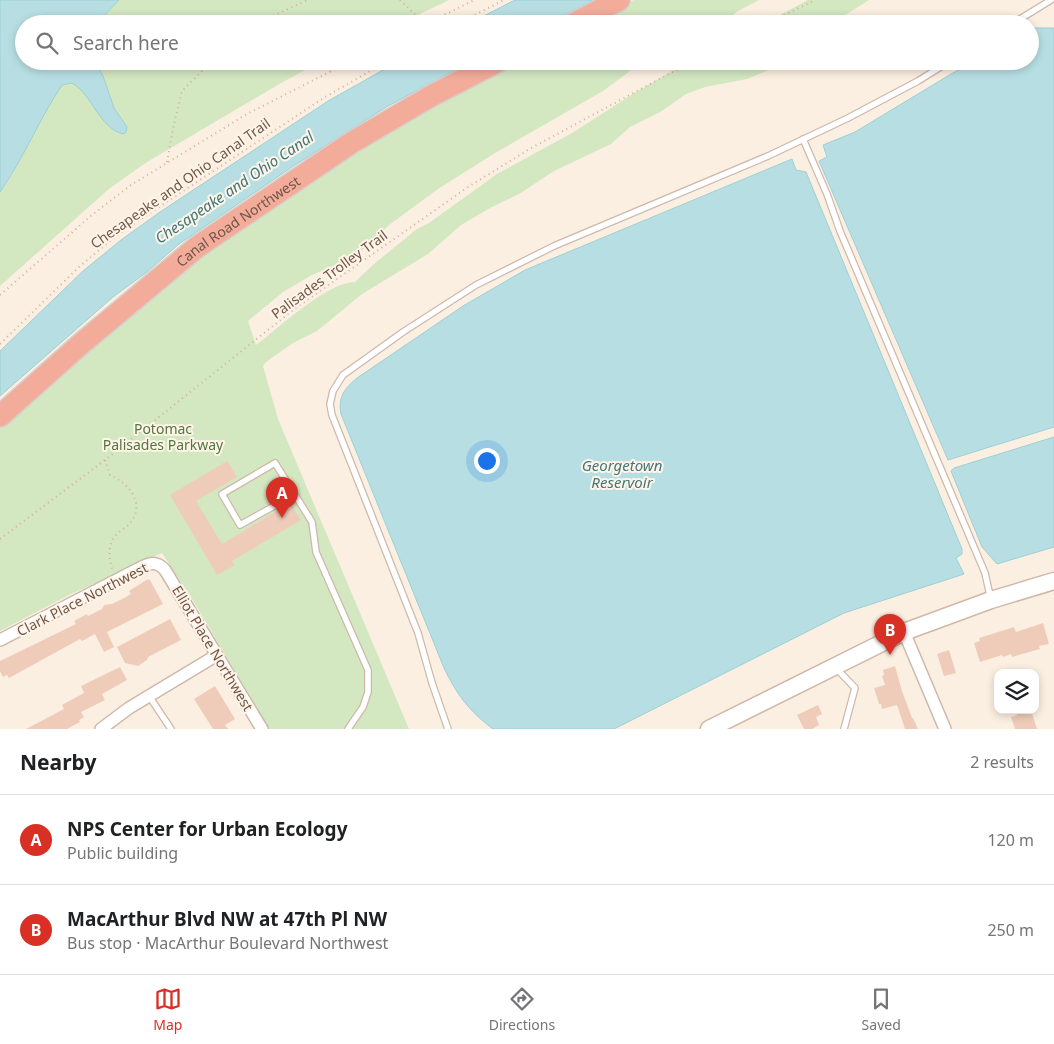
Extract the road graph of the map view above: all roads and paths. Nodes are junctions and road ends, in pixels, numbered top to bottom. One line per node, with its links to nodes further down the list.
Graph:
1 (308, 0): 8 (path)
2 (400, 0): 9 (path)
3 (474, 0): 10 (path)
4 (504, 0): 11 (path)
5 (620, 0): 12 (highway)
6 (815, 0): 13 (path)
7 (1051, 0): 14 (lane)
8 (275, 15)
9 (416, 15)
10 (444, 15)
11 (475, 15)
12 (591, 15)
13 (784, 15)
14 (1027, 15)
15 (203, 70): 22 (path)
16 (333, 70): 22 (path)
17 (372, 70): 24 (path, Chesapeake and Ohio Canal Trail)
18 (482, 70): 25 (highway, Canal Road Northwest)
19 (676, 70): 26 (path, Palisades Trolley Trail)
20 (936, 70): 21 (lane)
21 (803, 139): 32 (lane); 42 (lane)
22 (167, 162): 23 (path)
23 (0, 296)
24 (0, 344)
25 (0, 416)
26 (105, 460): 28 (path, Palisades Trolley Trail); 30 (path)
27 (294, 495): 27 (lane); 41 (lane)
28 (0, 539)
29 (163, 568): 30 (street, Clark Place Northwest); 35 (street, Elliot Place Northwest)
30 (114, 581): 34 (street, Clark Place Northwest)
31 (1054, 581): 32 (main road)
32 (991, 600): 33 (main road)
33 (904, 632): 36 (main road); 45 (street)
34 (0, 640)
35 (216, 655): 37 (street); 40 (street, Elliot Place Northwest)
36 (834, 666): 43 (main road); 44 (lane)
37 (149, 696): 38 (street); 39 (lane)
38 (101, 729)
39 (171, 729)
40 (262, 729)
41 (348, 729)
42 (448, 729)
43 (709, 729)
44 (844, 729)
45 (945, 729)

